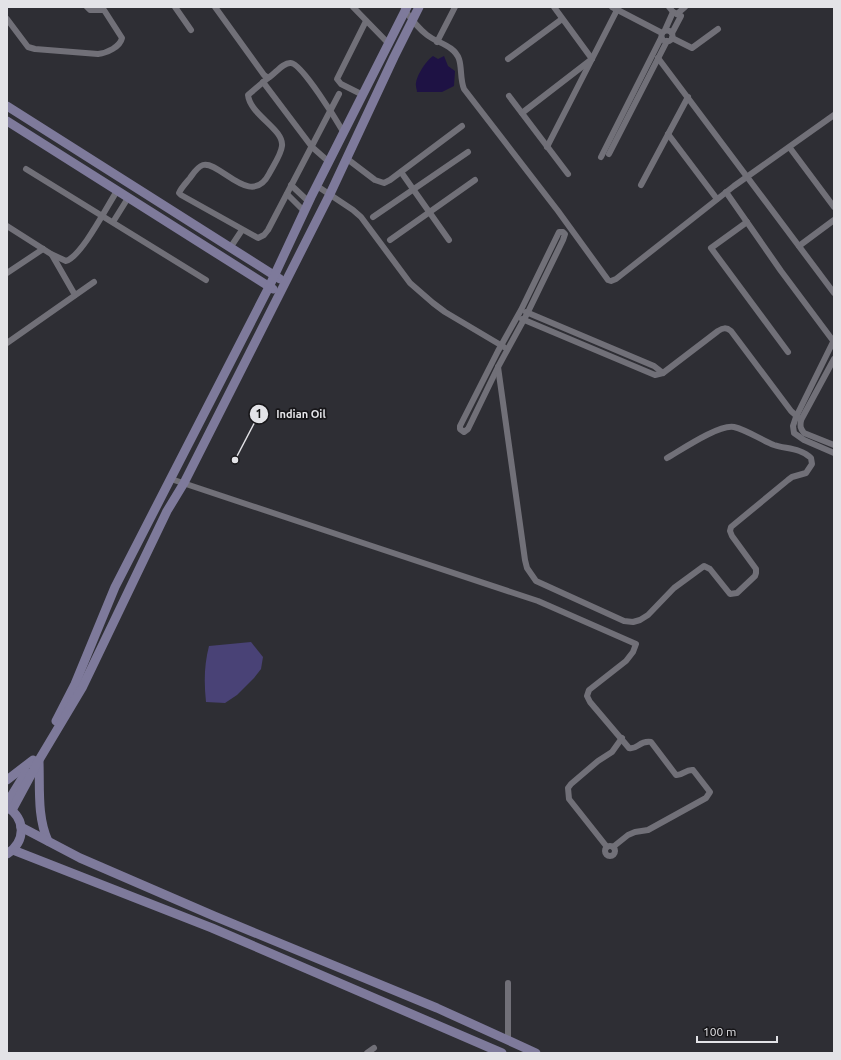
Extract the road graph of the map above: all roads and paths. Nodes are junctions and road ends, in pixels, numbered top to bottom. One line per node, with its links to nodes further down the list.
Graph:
1 (86, 7): 12 (street)
2 (174, 7): 17 (street)
3 (215, 7): 24 (street)
4 (353, 7): 14 (street)
5 (420, 7): 15 (street)
6 (455, 7): 19 (street)
7 (554, 7): 13 (street)
8 (685, 7): 11 (street)
9 (405, 8): 15 (street); 20 (street)
10 (615, 8): 18 (street); 23 (street)
11 (673, 11): 18 (street)
12 (7, 19)
13 (562, 19): 22 (street); 23 (street)
14 (366, 21): 20 (street); 26 (street)
15 (412, 21): 19 (street); 43 (street)
16 (718, 29): 18 (street)
17 (191, 30)
18 (666, 36): 21 (street); 42 (street)
19 (437, 42): 59 (street)
20 (389, 44): 26 (street)
21 (658, 58): 28 (street); 41 (street)
22 (508, 59)
23 (592, 60): 31 (street); 38 (street)
24 (265, 80): 30 (street); 37 (street); 70 (street)
25 (340, 94): 30 (street)
26 (363, 95): 35 (street)
27 (508, 96): 31 (street)
28 (688, 97): 36 (street); 48 (street)
29 (7, 106): 74 (street)
30 (331, 112): 35 (street); 37 (street)
31 (522, 113): 38 (street)
32 (834, 116): 39 (street)
33 (7, 121): 54 (street)
34 (462, 126): 46 (street)
35 (344, 133): 44 (street)
36 (668, 134): 51 (street); 59 (street)
37 (312, 147): 44 (street); 50 (street)
38 (547, 147): 47 (street)
39 (790, 148): 48 (street); 61 (street)
40 (468, 152): 53 (street)
41 (609, 154)
42 (600, 157)
43 (346, 158): 46 (street); 57 (street)
44 (329, 162): 52 (street)
45 (26, 169): 64 (street)
46 (401, 172): 53 (street)
47 (568, 174)
48 (747, 177): 55 (street); 73 (street)
49 (476, 180): 63 (street)
50 (292, 185): 56 (street); 60 (street)
51 (641, 185)
52 (317, 186): 57 (street); 60 (street)
53 (413, 189): 63 (street); 65 (street)
54 (117, 191): 58 (street); 64 (street)
55 (726, 192): 59 (street); 68 (street)
56 (287, 194): 62 (street); 70 (street)
57 (330, 194): 80 (street); 92 (street)
58 (128, 198): 67 (street); 82 (street)
59 (717, 199)
60 (309, 202): 62 (street)
61 (834, 207)
62 (305, 212): 78 (street)
63 (429, 212): 71 (street); 72 (street)
64 (102, 215): 67 (street); 76 (street)
65 (373, 217)
66 (834, 220): 73 (street)
67 (113, 222): 79 (street)
68 (747, 222): 90 (street); 94 (street)
69 (7, 226): 75 (street)
70 (242, 230): 74 (street)
71 (390, 240)
72 (448, 240)
73 (799, 246): 84 (street)
74 (230, 248): 78 (street)
75 (43, 249): 76 (street); 77 (street)
76 (51, 254): 85 (street)
77 (7, 273)
78 (275, 276): 80 (street); 82 (street)
79 (206, 280)
80 (286, 281): 83 (street)
81 (94, 282): 85 (street)
82 (269, 287): 83 (street); 104 (street)
83 (280, 293): 105 (street)
84 (834, 293)
85 (75, 295): 91 (street)
86 (521, 310): 87 (street); 87 (street); 88 (street)
87 (528, 312): 89 (street); 97 (street)
88 (518, 317): 89 (street); 92 (street)
89 (524, 319): 93 (street); 97 (street)
90 (834, 341): 98 (street)
91 (7, 343)
92 (501, 345): 93 (street); 96 (street)
93 (507, 349): 96 (street)
94 (788, 352)
95 (834, 359): 98 (street)
96 (498, 367): 103 (street)
97 (663, 373): 98 (street)
98 (799, 418): 99 (street); 100 (street)
99 (801, 429): 100 (street); 101 (street)
100 (794, 433): 102 (street)
101 (834, 445)
102 (834, 453)
103 (667, 458)
104 (173, 475): 105 (street); 107 (street)
105 (185, 479): 106 (street); 107 (street)
106 (622, 738): 106 (street)
107 (36, 760): 108 (street); 109 (street); 111 (street)
108 (7, 780)
109 (9, 807): 110 (street)
110 (21, 827): 111 (street); 112 (street)
111 (48, 841): 114 (street)
112 (10, 852): 115 (street)
113 (508, 983): 116 (street)
114 (407, 996): 115 (street); 116 (street)
115 (402, 1010): 118 (street)
116 (508, 1041): 121 (street)
117 (374, 1048): 119 (street)
118 (490, 1051): 120 (street)
119 (367, 1053)
120 (502, 1053)
121 (536, 1053)

